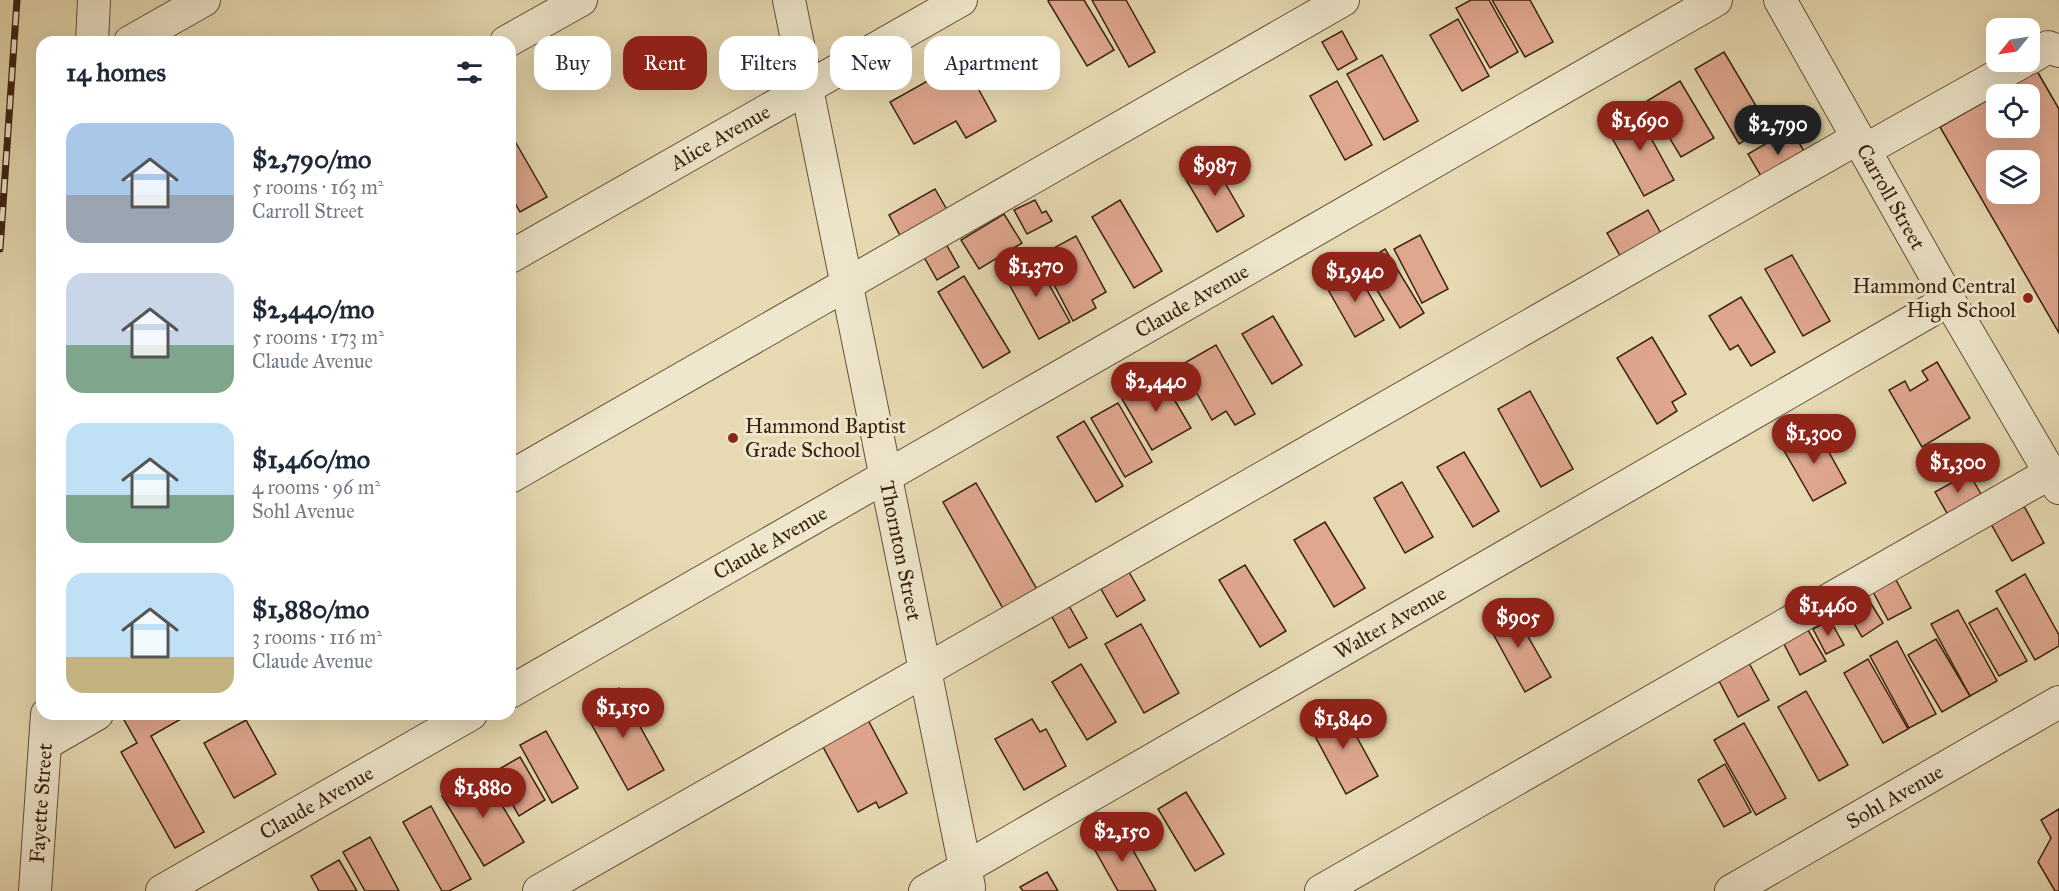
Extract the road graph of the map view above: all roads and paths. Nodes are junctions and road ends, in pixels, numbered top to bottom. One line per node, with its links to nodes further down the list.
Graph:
1 (94, 0): 9 (street)
2 (204, 0): 10 (street)
3 (581, 0): 11 (street)
4 (789, 0): 12 (street, Thornton Street)
5 (961, 0): 16 (street, Alice Avenue)
6 (1343, 0): 21 (street)
7 (1716, 0): 24 (street, Claude Avenue)
8 (1780, 0): 19 (street, Carroll Street)
9 (92, 36)
10 (141, 36)
11 (516, 36)
12 (796, 36)
13 (2059, 51): 14 (street)
14 (2040, 52)
15 (2002, 72): 19 (street)
16 (818, 82)
17 (803, 90): 20 (street, Alice Avenue)
18 (807, 90): 21 (street, Thornton Street)
19 (1861, 144): 22 (street, Carroll Street); 26 (street)
20 (516, 254)
21 (846, 285): 23 (street); 24 (street, Thornton Street)
22 (1949, 300): 25 (street, Carroll Street); 32 (street, Walter Avenue)
23 (516, 474)
24 (885, 476): 26 (street, Thornton Street); 27 (street, Claude Avenue)
25 (2055, 480): 37 (street)
26 (925, 672): 32 (street, Thornton Street); 35 (street)
27 (516, 689)
28 (2059, 702): 38 (street, Sohl Avenue)
29 (77, 720): 31 (street)
30 (461, 720): 34 (street, Claude Avenue)
31 (46, 729): 33 (street, Fayette Street)
32 (967, 880): 36 (street, Walter Avenue)
33 (35, 891)
34 (162, 891)
35 (539, 891)
36 (925, 891)
37 (1321, 891)
38 (1731, 891)

